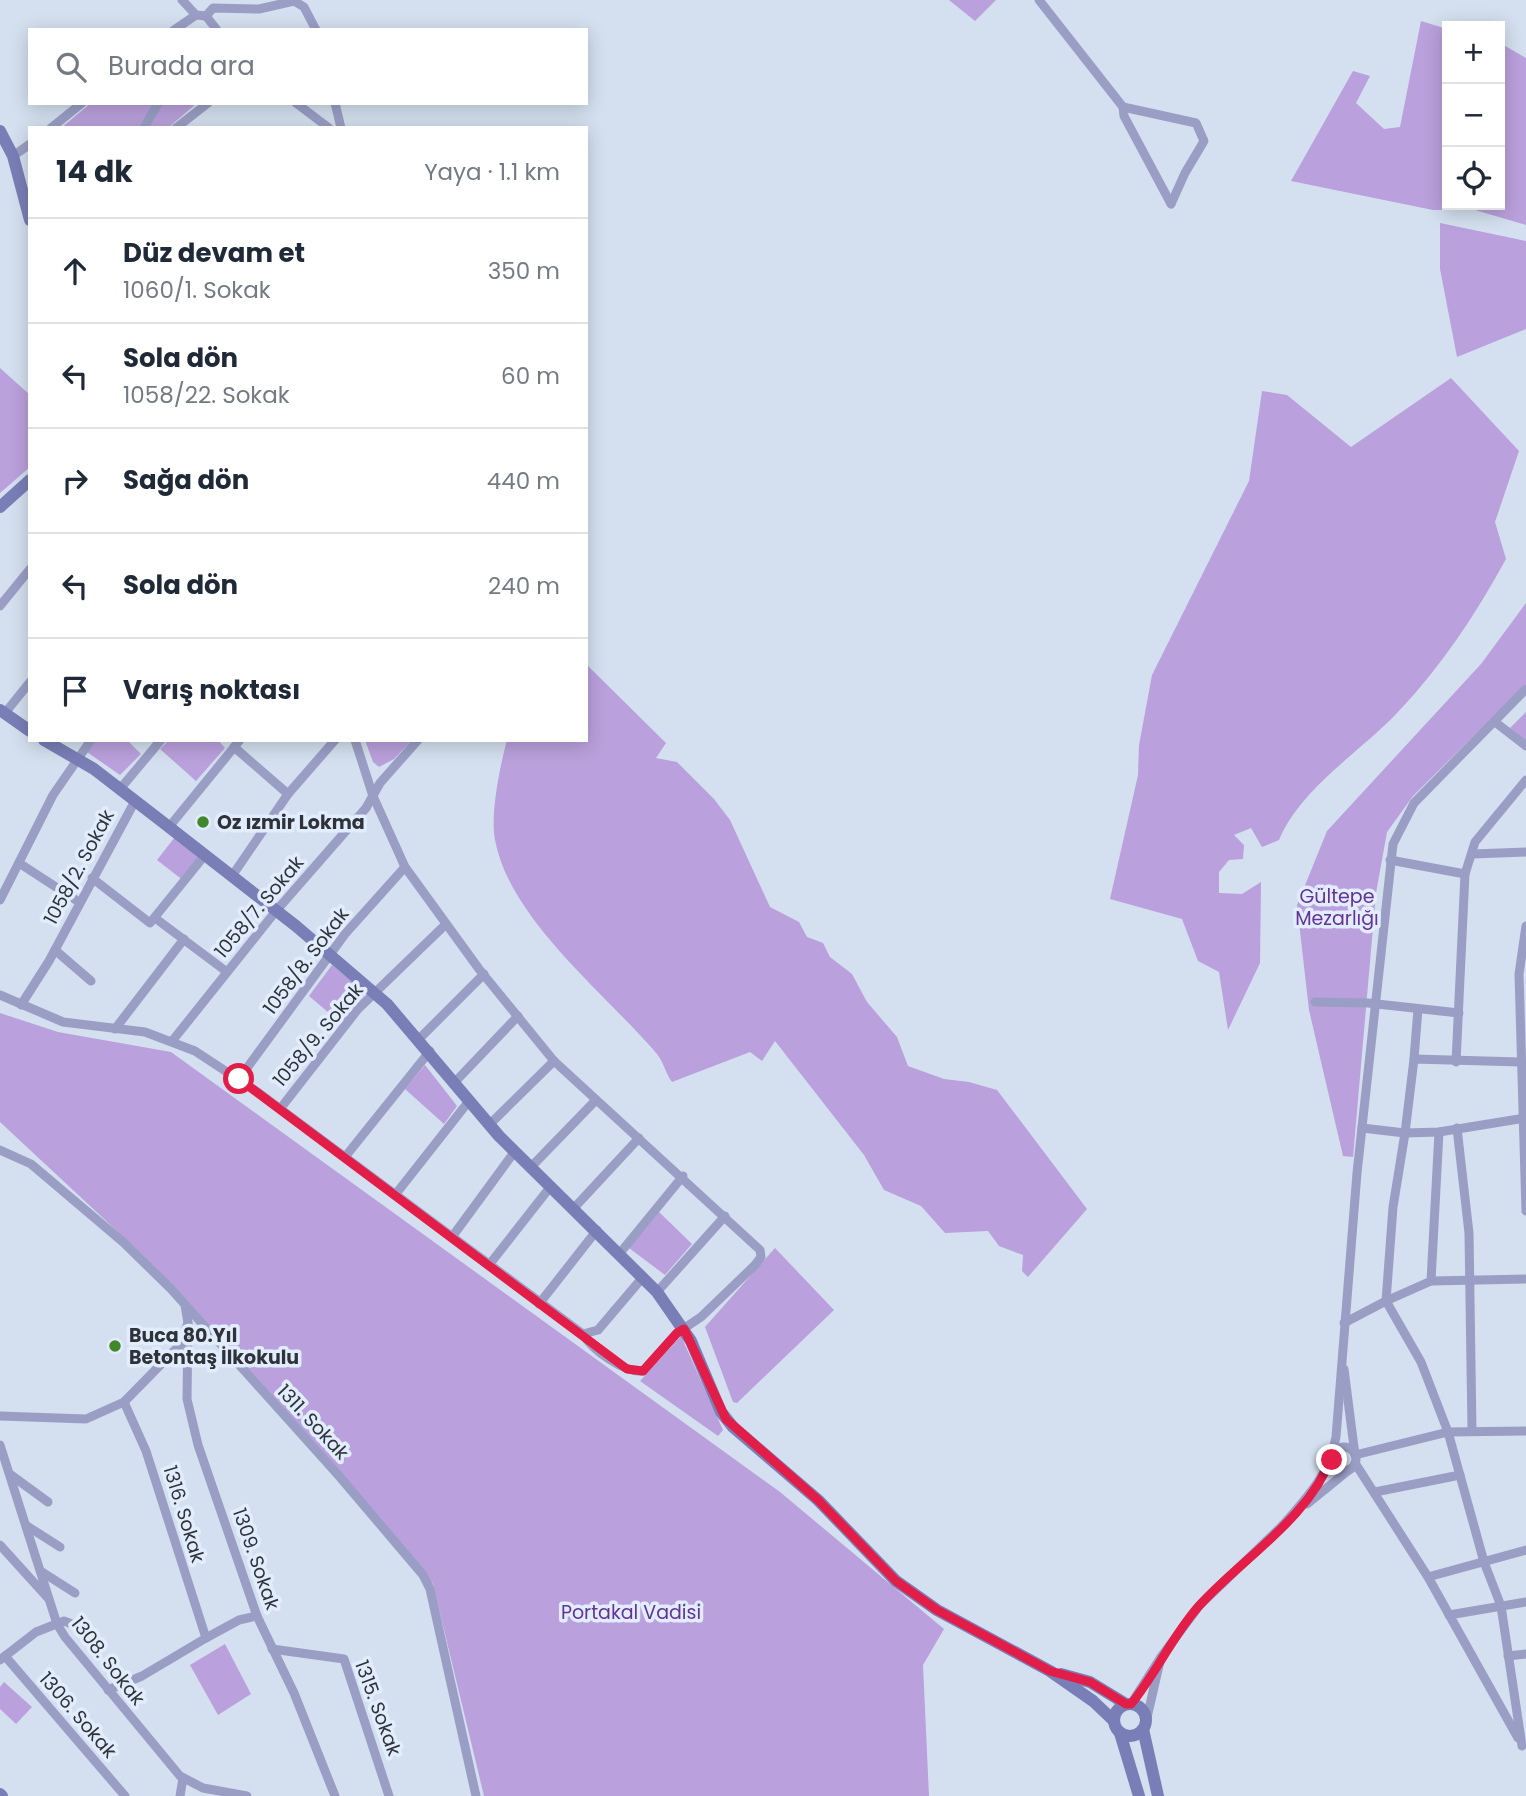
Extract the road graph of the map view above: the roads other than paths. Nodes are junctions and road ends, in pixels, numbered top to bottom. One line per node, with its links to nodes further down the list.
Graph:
1 (182, 0): 4 (street)
2 (1039, 0): 14 (street)
3 (242, 4): 5 (street); 8 (street)
4 (196, 15): 5 (street); 6 (street)
5 (206, 16): 7 (street)
6 (177, 28)
7 (215, 28)
8 (315, 28)
9 (80, 105): 15 (street)
10 (157, 105): 16 (street)
11 (205, 105): 17 (street)
12 (299, 105): 18 (street)
13 (335, 105): 19 (street)
14 (1123, 107): 14 (street)
15 (53, 126)
16 (145, 126)
17 (179, 126)
18 (327, 126)
19 (341, 126)
20 (0, 131): 22 (main road)
21 (28, 145): 22 (street)
22 (13, 156): 23 (main road)
23 (28, 212)
24 (28, 482): 25 (main road)
25 (1, 505)
26 (28, 571): 27 (street)
27 (0, 606)
28 (28, 684): 30 (street)
29 (1526, 689): 31 (street)
30 (2, 712): 32 (main road)
31 (1495, 722): 40 (street); 51 (street)
32 (28, 730)
33 (47, 742): 41 (main road)
34 (90, 742): 41 (street)
35 (159, 742): 43 (street)
36 (333, 742): 44 (street)
37 (356, 742): 45 (street)
38 (416, 742): 45 (street, 1058/7. Sokak)
39 (237, 743): 44 (street); 47 (street)
40 (1526, 746)
41 (77, 761): 43 (main road); 52 (street)
42 (1526, 780): 49 (street)
43 (120, 789): 46 (main road)
44 (288, 794): 55 (street)
45 (373, 796): 53 (street); 59 (street, 1058/7. Sokak)
46 (135, 801): 47 (main road); 56 (street, 1058/2. Sokak)
47 (169, 827): 50 (main road)
48 (1526, 852): 49 (street)
49 (1472, 854): 54 (street)
50 (205, 855): 55 (main road); 60 (street)
51 (1390, 859): 54 (street); 73 (street)
52 (19, 863): 57 (street); 58 (street)
53 (405, 867): 61 (street); 65 (street, 1058/8. Sokak)
54 (1465, 874): 76 (street)
55 (232, 876): 59 (main road)
56 (92, 878): 58 (street, 1058/2. Sokak); 60 (street)
57 (0, 900)
58 (79, 902): 64 (street, 1058/2. Sokak)
59 (276, 911): 65 (main road); 66 (street, 1058/7. Sokak)
60 (155, 918): 63 (street)
61 (445, 925): 68 (street); 70 (street, 1058/9. Sokak)
62 (1526, 926): 67 (street)
63 (184, 939): 66 (street); 78 (street)
64 (55, 950): 69 (street, 1058/2. Sokak); 74 (street, 1058/2. Sokak)
65 (331, 956): 70 (main road); 87 (street, 1058/8. Sokak)
66 (228, 972): 80 (street, 1058/7. Sokak)
67 (1523, 973): 79 (street)
68 (484, 974): 77 (street); 81 (street)
69 (91, 981)
70 (375, 992): 81 (main road); 92 (street, 1058/9. Sokak)
71 (0, 995): 74 (street)
72 (1315, 1002): 73 (street)
73 (1377, 1004): 75 (street); 95 (street)
74 (21, 1005): 78 (street)
75 (1418, 1009): 76 (street); 83 (street)
76 (1459, 1013): 85 (street)
77 (518, 1016): 84 (street); 88 (street)
78 (115, 1029): 80 (street)
79 (1524, 1031): 86 (street)
80 (173, 1040): 87 (street)
81 (419, 1040): 82 (main road)
82 (430, 1051): 88 (main road); 102 (street)
83 (1414, 1059): 85 (street); 98 (street)
84 (554, 1061): 89 (street); 94 (street)
85 (1456, 1062): 86 (street)
86 (1521, 1062): 91 (street)
87 (239, 1079): 92 (street)
88 (454, 1083): 90 (main road)
89 (596, 1100): 99 (street); 103 (street)
90 (469, 1101): 94 (main road); 106 (street)
91 (1525, 1107): 93 (street)
92 (280, 1109): 102 (street)
93 (1525, 1118): 96 (street); 108 (street)
94 (489, 1125): 101 (main road)
95 (1362, 1128): 98 (street); 122 (street)
96 (1457, 1128): 97 (street); 117 (street)
97 (1439, 1132): 98 (street); 116 (street)
98 (1405, 1133): 119 (street)
99 (639, 1138): 104 (street); 107 (street)
100 (0, 1150): 120 (street, 1311. Sokak)
101 (514, 1151): 103 (main road); 111 (street)
102 (345, 1157): 106 (street)
103 (531, 1167): 105 (main road)
104 (683, 1176): 109 (street); 112 (street)
105 (551, 1186): 107 (main road); 113 (street)
106 (395, 1195): 111 (street)
107 (574, 1208): 110 (main road)
108 (1526, 1211)
109 (725, 1216): 118 (street); 124 (street)
110 (597, 1230): 112 (main road); 121 (street)
111 (452, 1237): 113 (street)
112 (620, 1253): 114 (main road)
113 (489, 1265): 121 (street)
114 (643, 1277): 118 (main road); 125 (street)
115 (1526, 1279): 117 (street)
116 (1431, 1281): 117 (street); 119 (street)
117 (1469, 1282): 129 (street)
118 (657, 1292): 124 (main road)
119 (1386, 1301): 122 (street); 131 (street)
120 (185, 1304): 123 (street, 1309. Sokak); 174 (street, 1311. Sokak)
121 (539, 1304): 125 (street)
122 (1345, 1322): 126 (street)
123 (188, 1323): 127 (street); 151 (street, 1309. Sokak)
124 (684, 1329): 125 (street); 161 (main road)
125 (583, 1334)
126 (1341, 1347): 133 (street); 134 (street)
127 (124, 1402): 128 (street); 155 (street, 1316. Sokak)
128 (0, 1416)
129 (1472, 1431): 130 (street); 131 (street)
130 (1526, 1431)
131 (1448, 1432): 134 (street); 136 (street)
132 (0, 1445): 135 (street, 1308. Sokak)
133 (1332, 1456): 134 (street); 134 (street); 139 (street)
134 (1353, 1462): 137 (street); 139 (street)
135 (11, 1475): 138 (street); 140 (street, 1308. Sokak)
136 (1460, 1475): 137 (street); 144 (street)
137 (1375, 1492): 146 (street)
138 (48, 1502)
139 (1283, 1525): 159 (street)
140 (26, 1526): 142 (street); 145 (street, 1308. Sokak)
141 (0, 1545): 148 (street)
142 (60, 1547)
143 (1526, 1550): 144 (street)
144 (1484, 1562): 146 (street); 150 (street)
145 (41, 1572): 147 (street); 148 (street, 1308. Sokak)
146 (1428, 1577): 152 (street)
147 (75, 1593)
148 (51, 1602): 153 (street, 1308. Sokak)
149 (1526, 1602): 150 (street)
150 (1501, 1606): 152 (street); 158 (street)
151 (257, 1615): 155 (street); 156 (street, 1309. Sokak)
152 (1449, 1615): 167 (street)
153 (57, 1624): 154 (street); 160 (street); 162 (street, 1308. Sokak)
154 (85, 1629)
155 (206, 1638): 162 (street)
156 (272, 1649): 172 (street, 1309. Sokak); 173 (street, 1315. Sokak)
157 (1526, 1654): 158 (street)
158 (1508, 1656): 167 (street)
159 (1161, 1657): 163 (street); 165 (street)
160 (2, 1658): 169 (street, 1306. Sokak)
161 (1050, 1671): 163 (main road); 164 (main road)
162 (108, 1690): 168 (street, 1308. Sokak)
163 (1128, 1704): 164 (main road); 165 (main road)
164 (1113, 1720): 166 (main road)
165 (1144, 1726): 166 (main road); 176 (main road)
166 (1120, 1733): 175 (main road)
167 (1524, 1747)
168 (183, 1778): 170 (street); 171 (street, 1308. Sokak)
169 (125, 1796)
170 (180, 1796)
171 (247, 1796)
172 (335, 1796)
173 (390, 1796)
174 (476, 1796)
175 (1139, 1796)
176 (1158, 1796)

